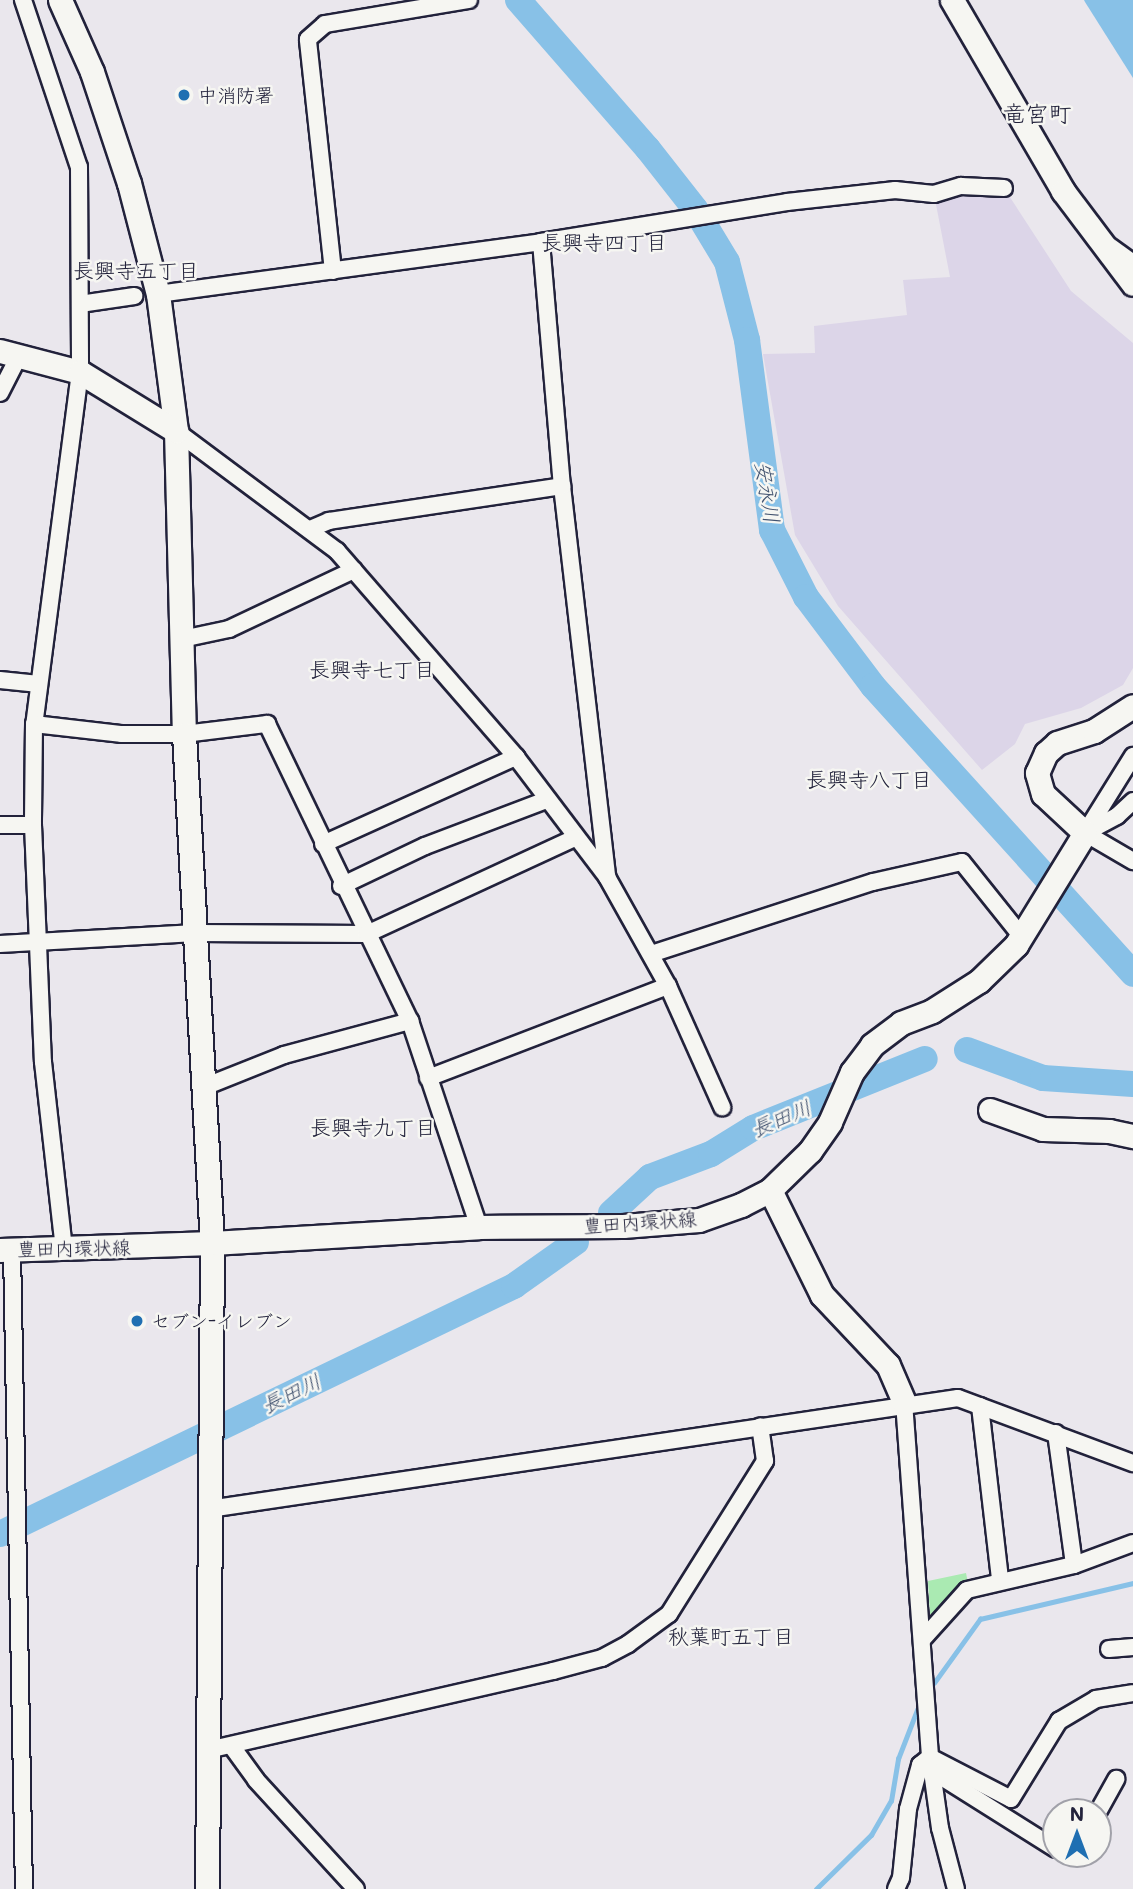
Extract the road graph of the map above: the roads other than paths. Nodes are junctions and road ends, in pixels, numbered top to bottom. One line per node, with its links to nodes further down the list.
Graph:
1 (23, 0): 13 (street)
2 (60, 0): 11 (street)
3 (469, 0): 9 (street)
4 (952, 0): 6 (street)
5 (1004, 188): 7 (street)
6 (1090, 231): 8 (street); 10 (street)
7 (541, 242): 9 (street); 18 (street)
8 (1133, 263)
9 (332, 271): 11 (street)
10 (1133, 284)
11 (158, 294): 17 (street)
12 (134, 296): 13 (street)
13 (80, 304): 15 (street)
14 (10, 353): 15 (street); 16 (street)
15 (80, 372): 17 (street); 23 (street)
16 (0, 393)
17 (176, 431): 19 (street); 21 (street)
18 (562, 486): 19 (street); 37 (street)
19 (310, 529): 20 (street)
20 (354, 570): 21 (street); 28 (street)
21 (182, 639): 26 (street)
22 (0, 680): 23 (street)
23 (40, 684): 25 (street)
24 (1133, 706): 33 (street)
25 (34, 724): 26 (street); 32 (street)
26 (184, 734): 35 (street); 40 (street)
27 (1133, 756): 33 (street)
28 (516, 757): 29 (street); 35 (street)
29 (546, 800): 34 (street); 38 (street)
30 (1133, 801): 33 (street)
31 (0, 825): 32 (street)
32 (33, 825): 43 (street)
33 (1085, 833): 36 (street); 39 (street, 豊田内環状線)
34 (575, 838): 37 (street); 41 (street)
35 (323, 844): 38 (street)
36 (1133, 861)
37 (607, 877): 44 (street)
38 (341, 886): 41 (street)
39 (1027, 928): 44 (street); 52 (street, 豊田内環状線)
40 (196, 933): 41 (street); 43 (street); 48 (street)
41 (367, 934): 46 (street)
42 (0, 944): 43 (street)
43 (39, 944): 55 (street)
44 (652, 954): 45 (street)
45 (668, 986): 47 (street); 49 (street)
46 (410, 1021): 47 (street); 48 (street)
47 (428, 1077): 53 (street)
48 (204, 1087): 54 (street)
49 (722, 1107)
50 (990, 1110): 51 (street)
51 (1133, 1136)
52 (770, 1190): 53 (street, 豊田内環状線); 57 (street)
53 (479, 1227): 54 (street, 豊田内環状線)
54 (212, 1243): 55 (street, 豊田内環状線); 62 (street)
55 (64, 1249): 56 (street, 豊田内環状線)
56 (6, 1250): 77 (street)
57 (904, 1402): 58 (street); 59 (street); 66 (street)
58 (981, 1406): 60 (street); 65 (street)
59 (760, 1426): 62 (street); 70 (street)
60 (1056, 1433): 61 (street); 64 (street)
61 (1133, 1464)
62 (209, 1509): 71 (street)
63 (1133, 1543): 64 (street)
64 (1074, 1565): 65 (street)
65 (1000, 1580): 66 (street)
66 (922, 1640): 72 (street)
67 (1133, 1647): 68 (street)
68 (1110, 1649)
69 (1133, 1693): 72 (street)
70 (233, 1748): 71 (street); 79 (street)
71 (208, 1750): 78 (street)
72 (931, 1764): 75 (street); 76 (street); 80 (street)
73 (1116, 1779): 74 (street)
74 (1106, 1798)
75 (1042, 1839)
76 (955, 1886): 81 (street)
77 (24, 1889)
78 (207, 1889)
79 (356, 1889)
80 (896, 1889)
81 (970, 1889)

